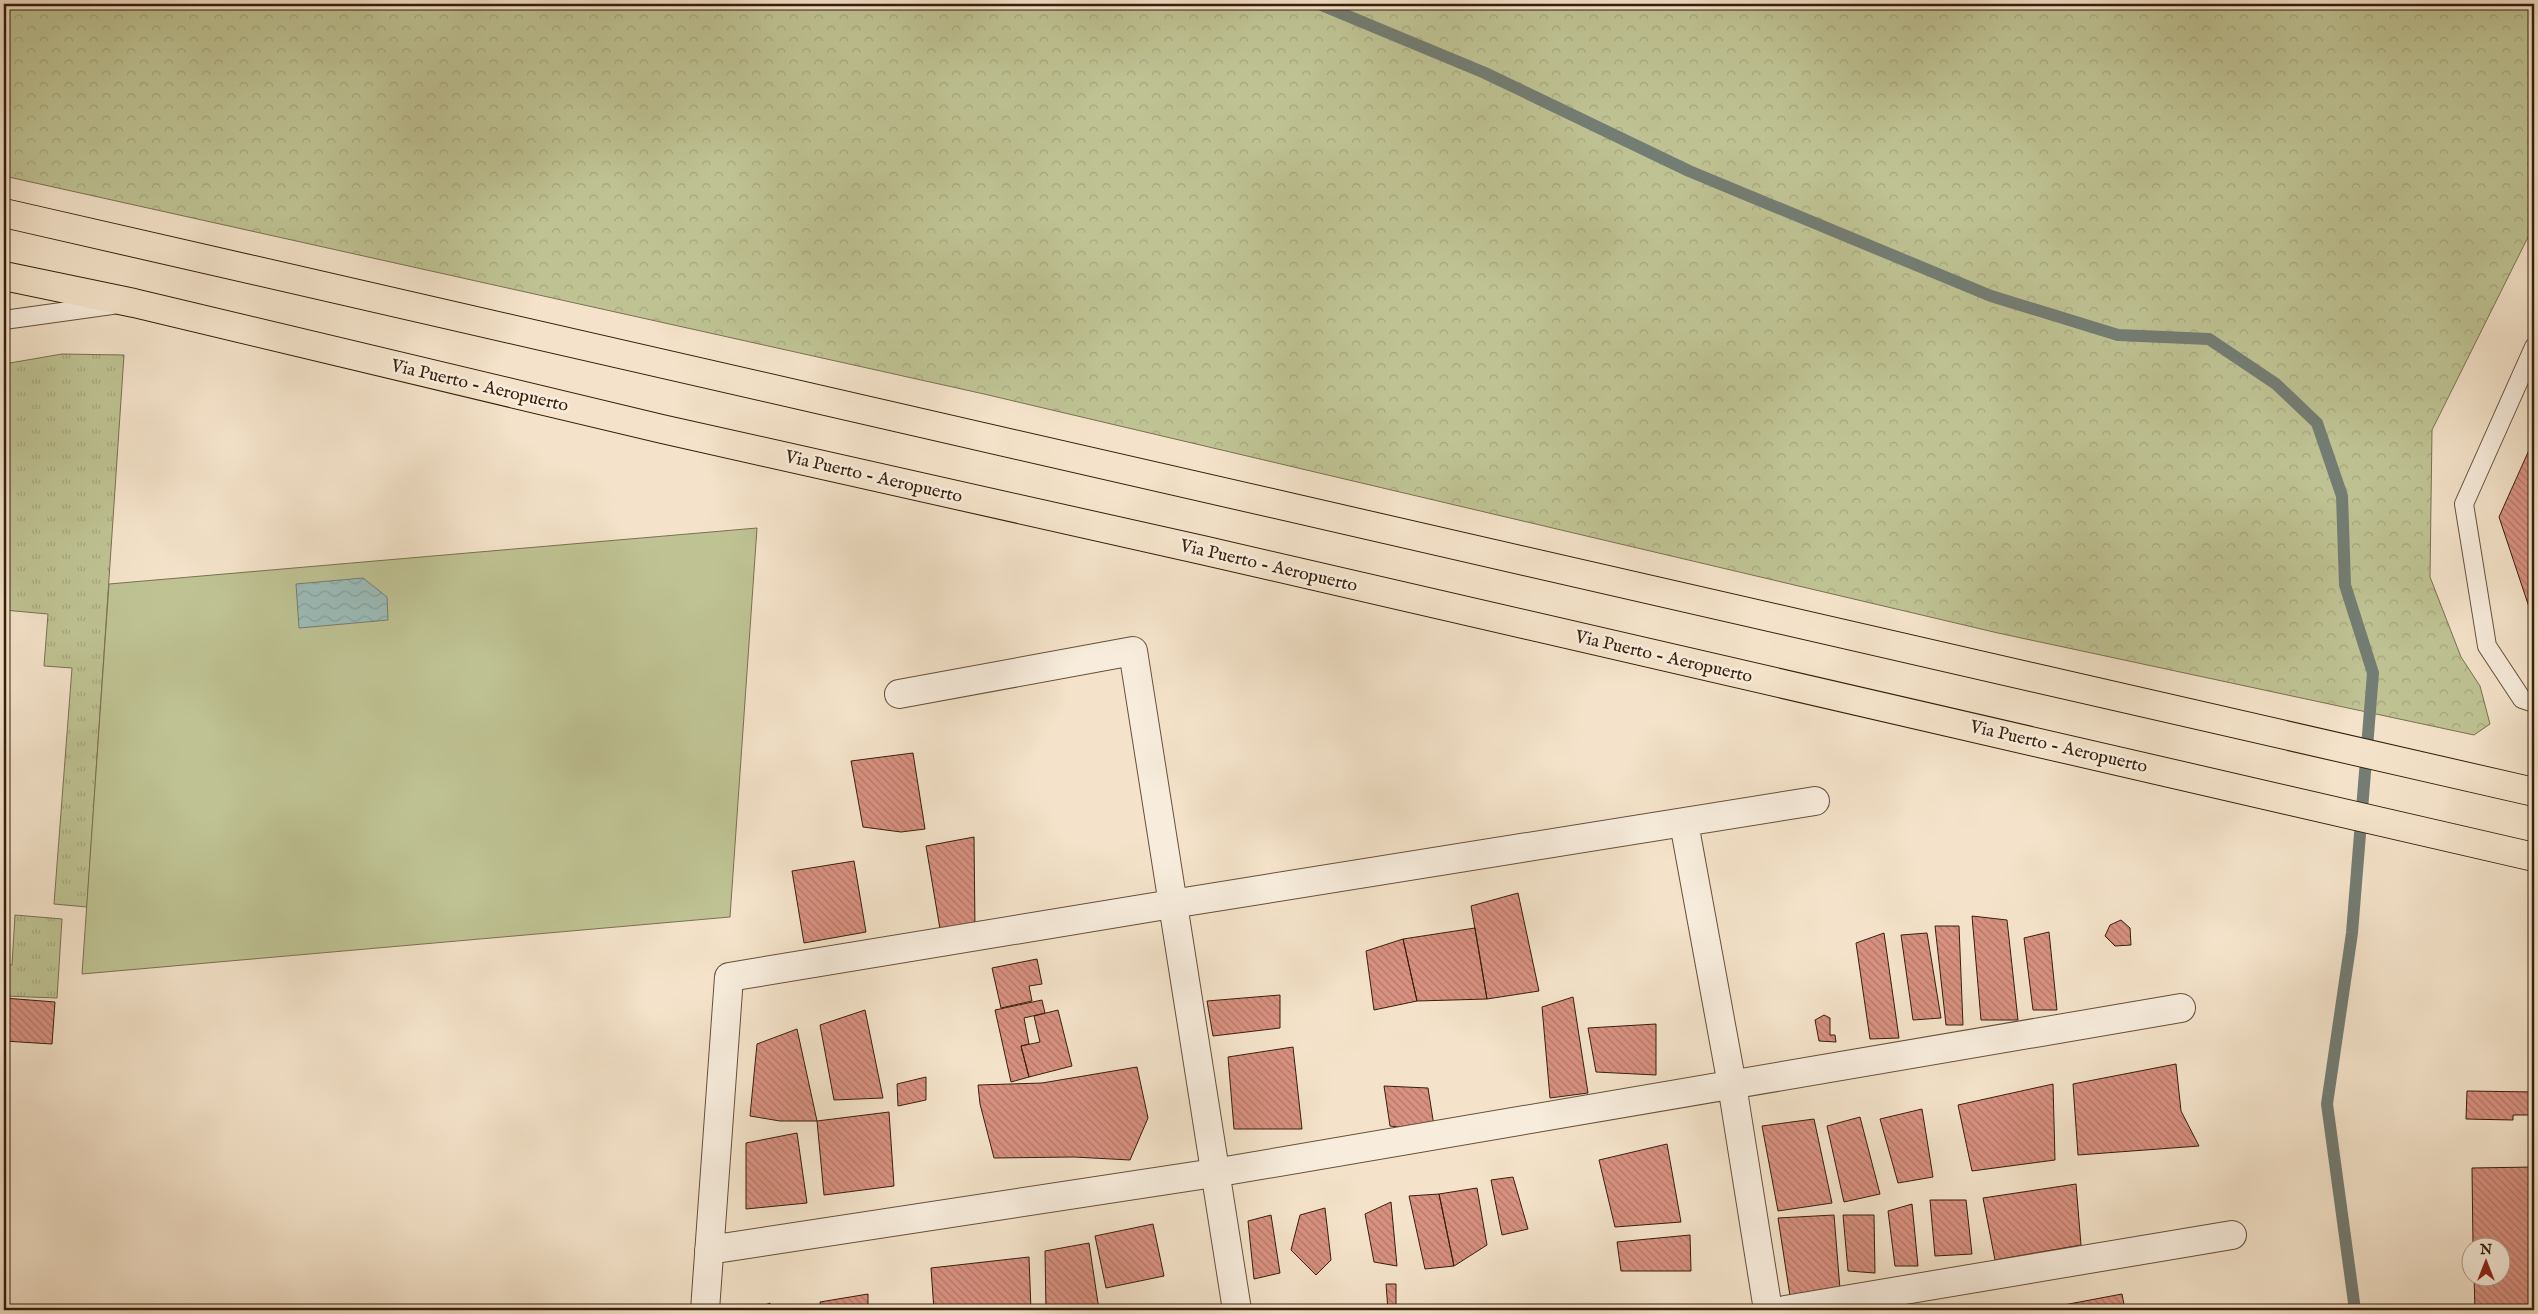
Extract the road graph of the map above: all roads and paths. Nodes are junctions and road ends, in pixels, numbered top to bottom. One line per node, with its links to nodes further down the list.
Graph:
1 (4, 213): 8 (main road)
2 (4, 276): 3 (main road, Via Puerto - Aeropuerto)
3 (134, 303): 4 (lane); 11 (main road, Via Puerto - Aeropuerto)
4 (4, 320)
5 (2534, 347): 7 (lane)
6 (899, 694): 12 (street)
7 (2534, 703)
8 (2534, 792)
9 (1815, 801): 10 (street)
10 (1684, 823): 12 (street); 14 (street)
11 (2534, 857)
12 (1172, 904): 15 (street); 17 (street)
13 (2181, 1008): 14 (street)
14 (1732, 1085): 15 (street); 20 (street)
15 (1214, 1173): 17 (street); 19 (street)
16 (2232, 1234): 21 (street)
17 (710, 1250): 18 (street)
18 (705, 1310)
19 (1237, 1310)
20 (1768, 1310)
21 (1786, 1310)

